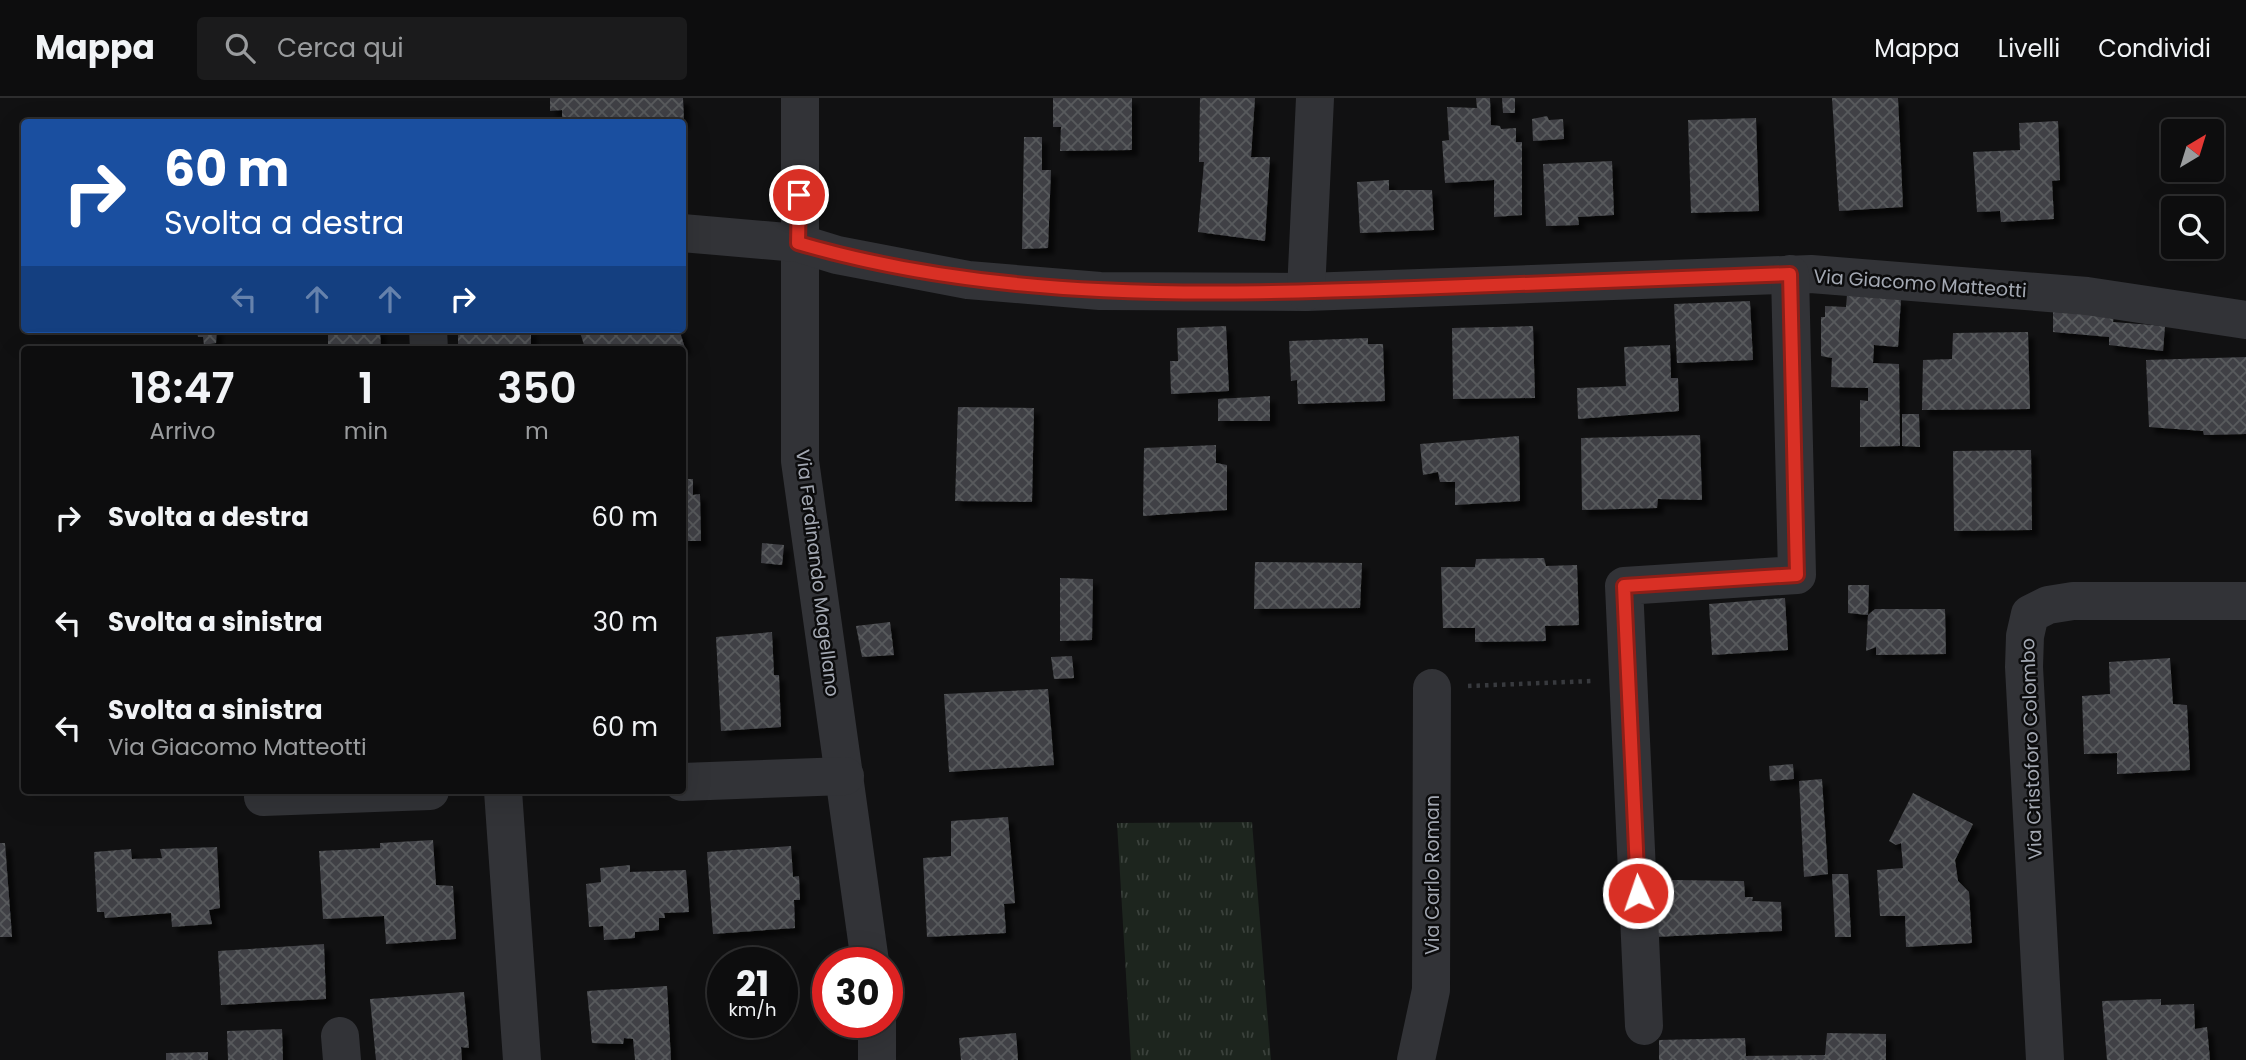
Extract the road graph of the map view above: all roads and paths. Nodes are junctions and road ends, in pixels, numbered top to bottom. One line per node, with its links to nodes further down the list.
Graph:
1 (800, 98): 4 (street)
2 (1315, 98): 6 (street)
3 (686, 233): 4 (street, Via Giacomo Matteotti)
4 (798, 243): 6 (street, Via Giacomo Matteotti); 11 (street, Via Ferdinando Magellano)
5 (1790, 274): 6 (street, Via Giacomo Matteotti); 7 (street, Via Giacomo Matteotti); 9 (street)
6 (1306, 292)
7 (2246, 320)
8 (2246, 601): 22 (street, Via Cristoforo Colombo)
9 (1628, 680): 10 (path); 17 (street)
10 (1432, 688): 21 (street, Via Carlo Roman)
11 (845, 776): 12 (street); 16 (street, Via Ferdinando Magellano)
12 (686, 782)
13 (346, 794): 15 (street)
14 (503, 794): 19 (street)
15 (262, 797)
16 (868, 947)
17 (1644, 1026)
18 (877, 1038): 20 (street)
19 (522, 1060)
20 (877, 1060)
21 (1416, 1060)
22 (2045, 1060)

